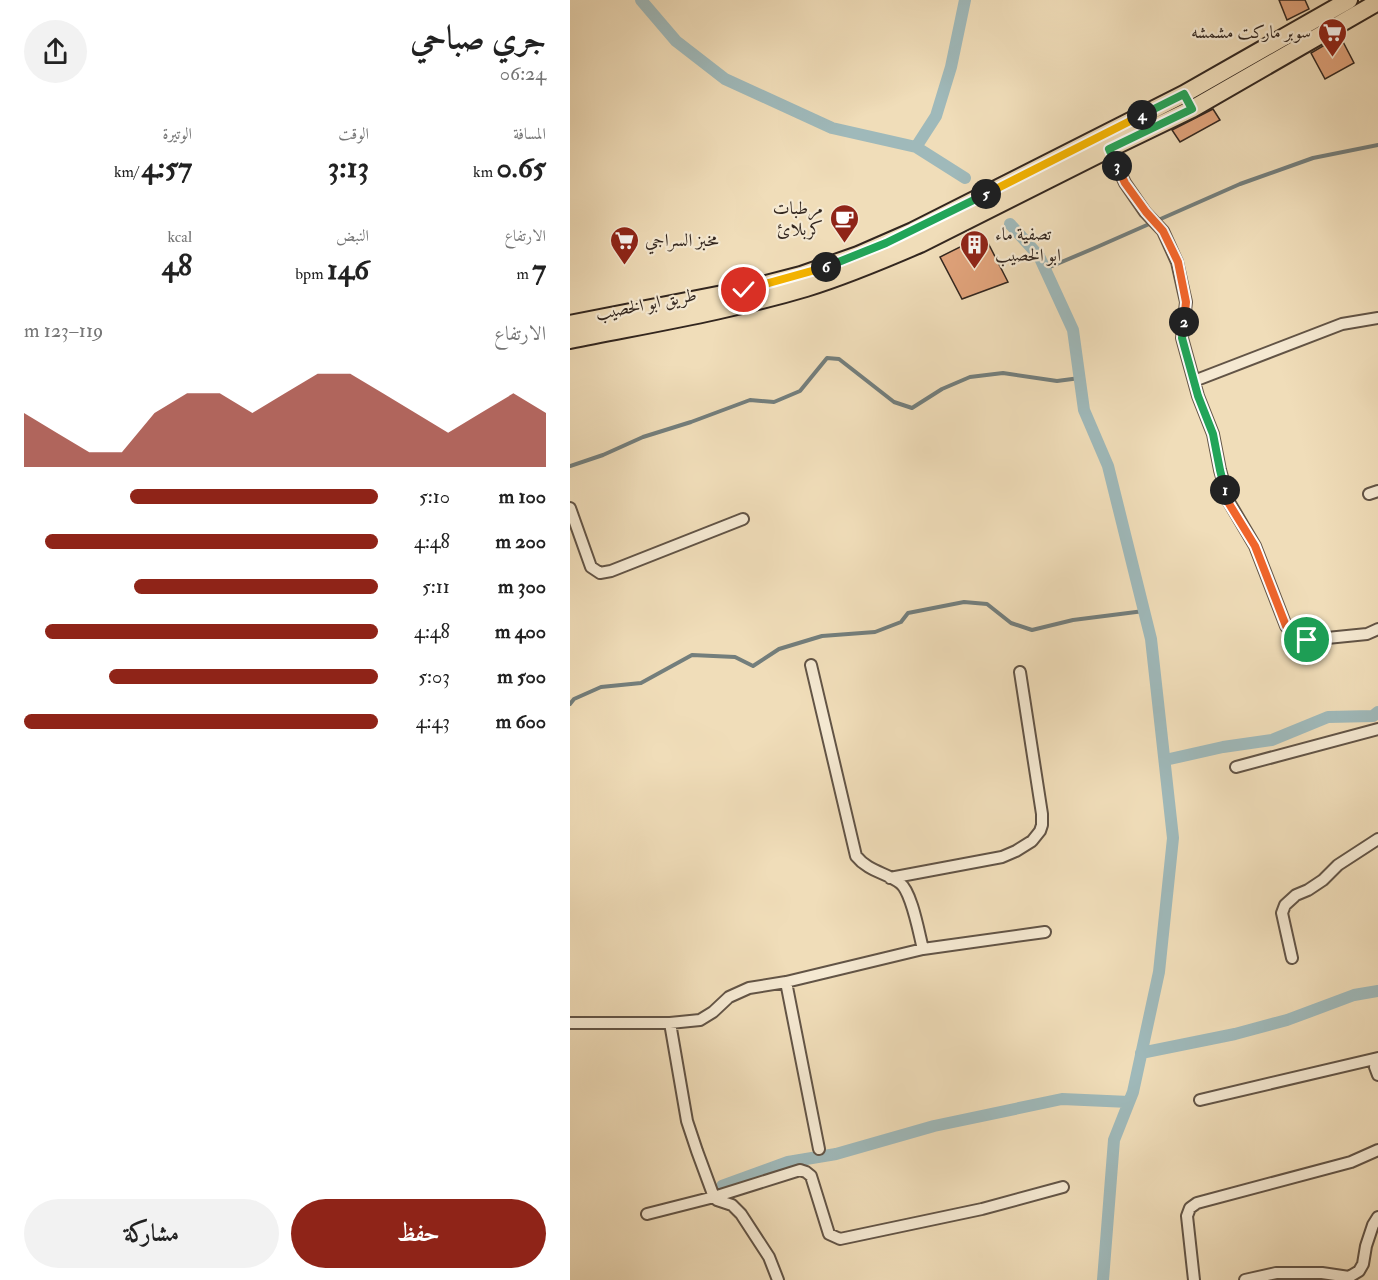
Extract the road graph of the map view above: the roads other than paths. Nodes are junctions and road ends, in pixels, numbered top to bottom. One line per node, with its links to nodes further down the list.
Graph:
1 (1349, 0): 3 (main road, طريق ابو الخصيب)
2 (1378, 2): 4 (main road, طريق ابو الخصيب)
3 (1184, 94): 4 (main road); 7 (main road, طريق ابو الخصيب)
4 (1192, 109): 5 (main road, طريق ابو الخصيب)
5 (1109, 149): 8 (main road, طريق ابو الخصيب); 9 (street)
6 (1378, 318): 9 (street)
7 (570, 324)
8 (570, 340)
9 (1194, 381): 12 (street)
10 (570, 508): 11 (street)
11 (743, 519)
12 (1378, 629)
13 (812, 665): 18 (street)
14 (1020, 672): 18 (street)
15 (1378, 729): 16 (street)
16 (1236, 767)
17 (1378, 839): 21 (street)
18 (890, 878): 20 (street)
19 (1045, 932): 20 (street)
20 (923, 949): 22 (street)
21 (1292, 958)
22 (786, 982): 24 (street); 27 (street)
23 (570, 1023): 24 (street)
24 (670, 1023): 30 (street)
25 (1378, 1075): 26 (street)
26 (1200, 1100)
27 (819, 1149)
28 (1378, 1150): 34 (street)
29 (1063, 1187): 30 (street)
30 (714, 1197): 31 (street); 33 (street)
31 (647, 1214)
32 (1378, 1217): 35 (street)
33 (778, 1280)
34 (1194, 1280)
35 (1245, 1280)

